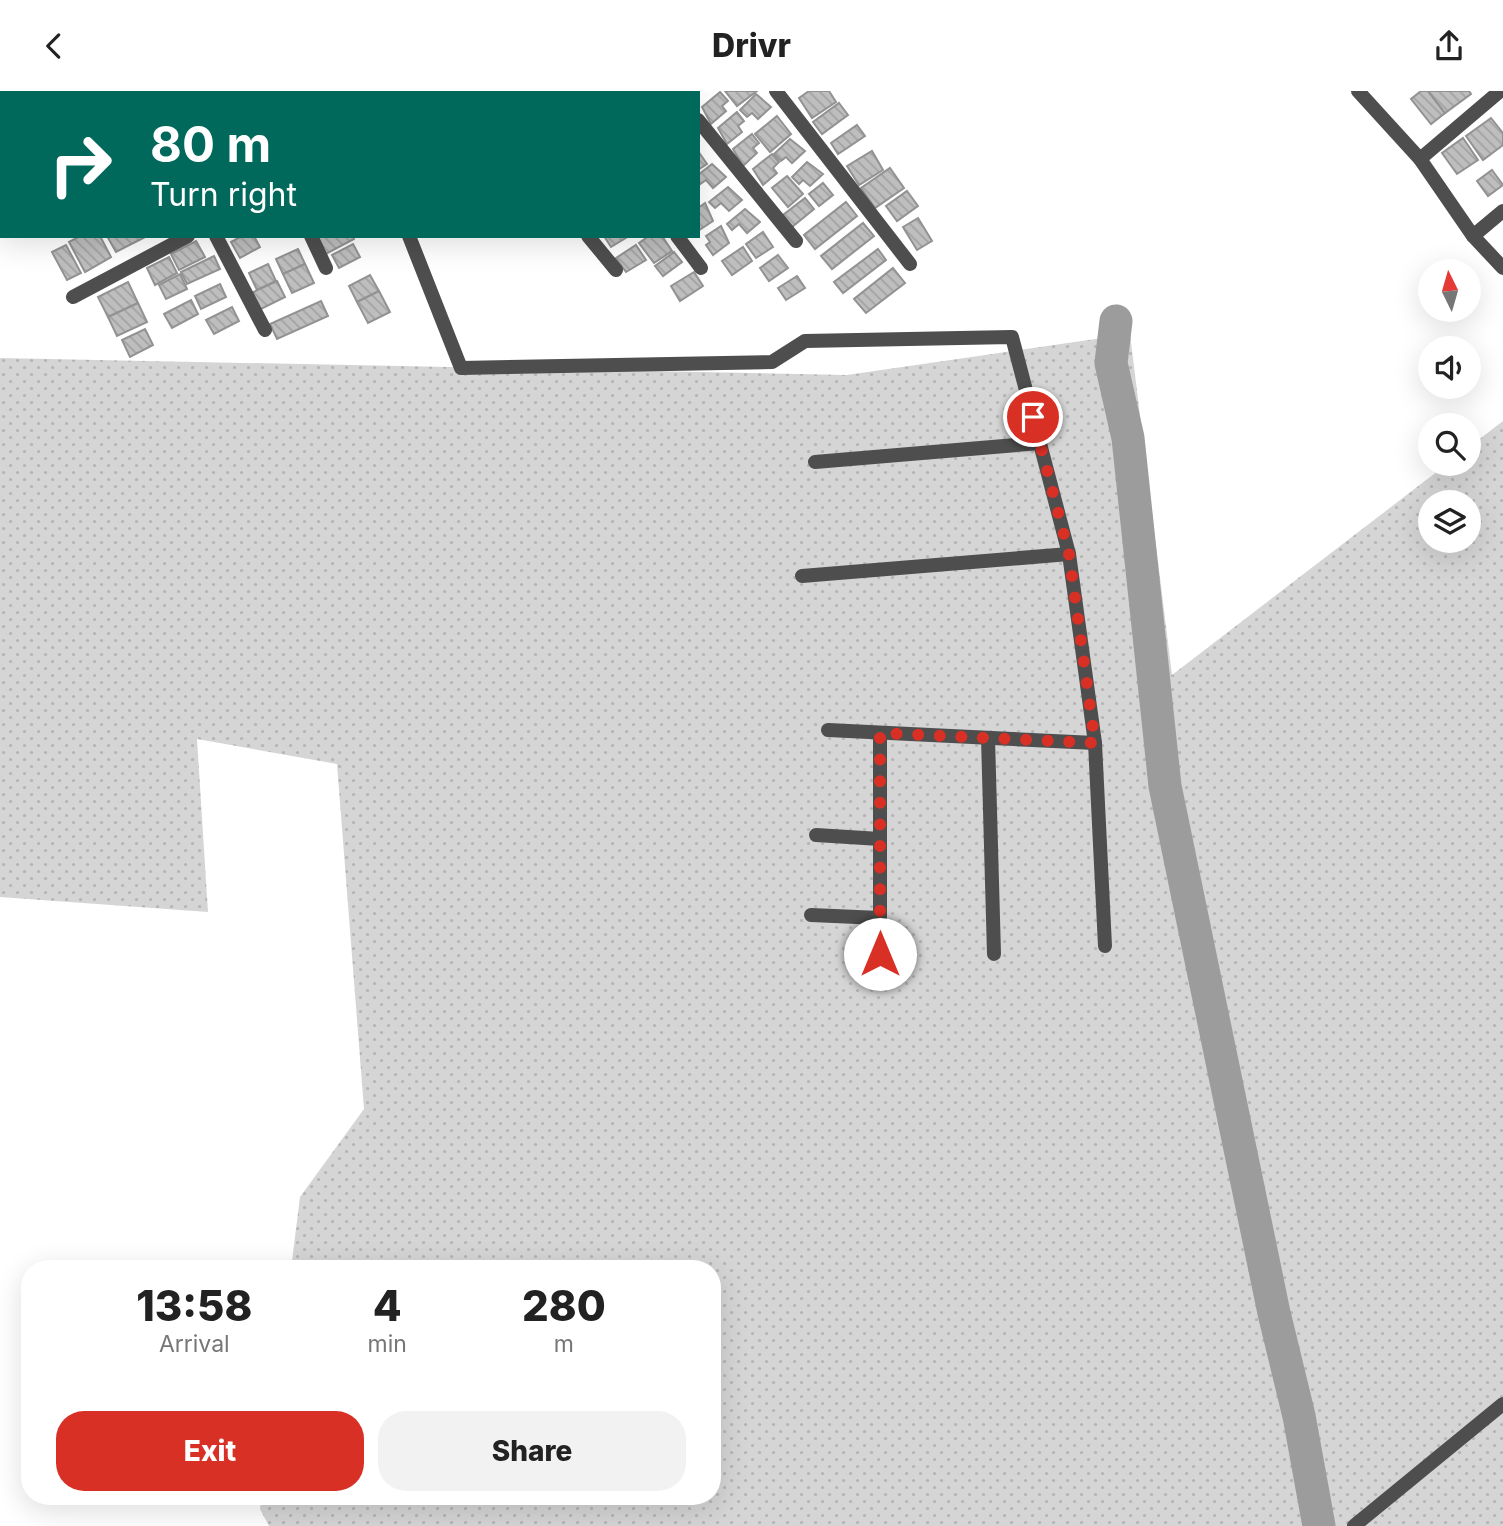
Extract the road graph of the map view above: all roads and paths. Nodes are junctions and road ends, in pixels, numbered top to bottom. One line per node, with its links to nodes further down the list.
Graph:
1 (776, 91): 15 (street)
2 (1358, 91): 5 (street)
3 (1500, 91): 5 (street)
4 (700, 122): 14 (street)
5 (1420, 159): 7 (street)
6 (1503, 211): 7 (street)
7 (1473, 236): 18 (street)
8 (184, 238): 20 (street)
9 (217, 238): 21 (street)
10 (312, 238): 16 (street)
11 (410, 238): 22 (street)
12 (590, 238): 19 (street)
13 (678, 238): 17 (street)
14 (796, 241)
15 (910, 264)
16 (326, 268)
17 (701, 268)
18 (1503, 268)
19 (616, 270)
20 (73, 297)
21 (265, 330)
22 (1040, 443): 23 (street); 24 (street)
23 (816, 462)
24 (1069, 554): 25 (street); 29 (street)
25 (802, 576)
26 (828, 730): 27 (street)
27 (880, 733): 28 (street); 31 (street)
28 (988, 738): 29 (street); 36 (street)
29 (1095, 743): 34 (street)
30 (816, 835): 31 (street)
31 (880, 839): 33 (street)
32 (811, 915): 33 (street)
33 (880, 918): 35 (street)
34 (1105, 946)
35 (880, 954)
36 (995, 954)
37 (1503, 1404): 38 (street)
38 (1354, 1526)

